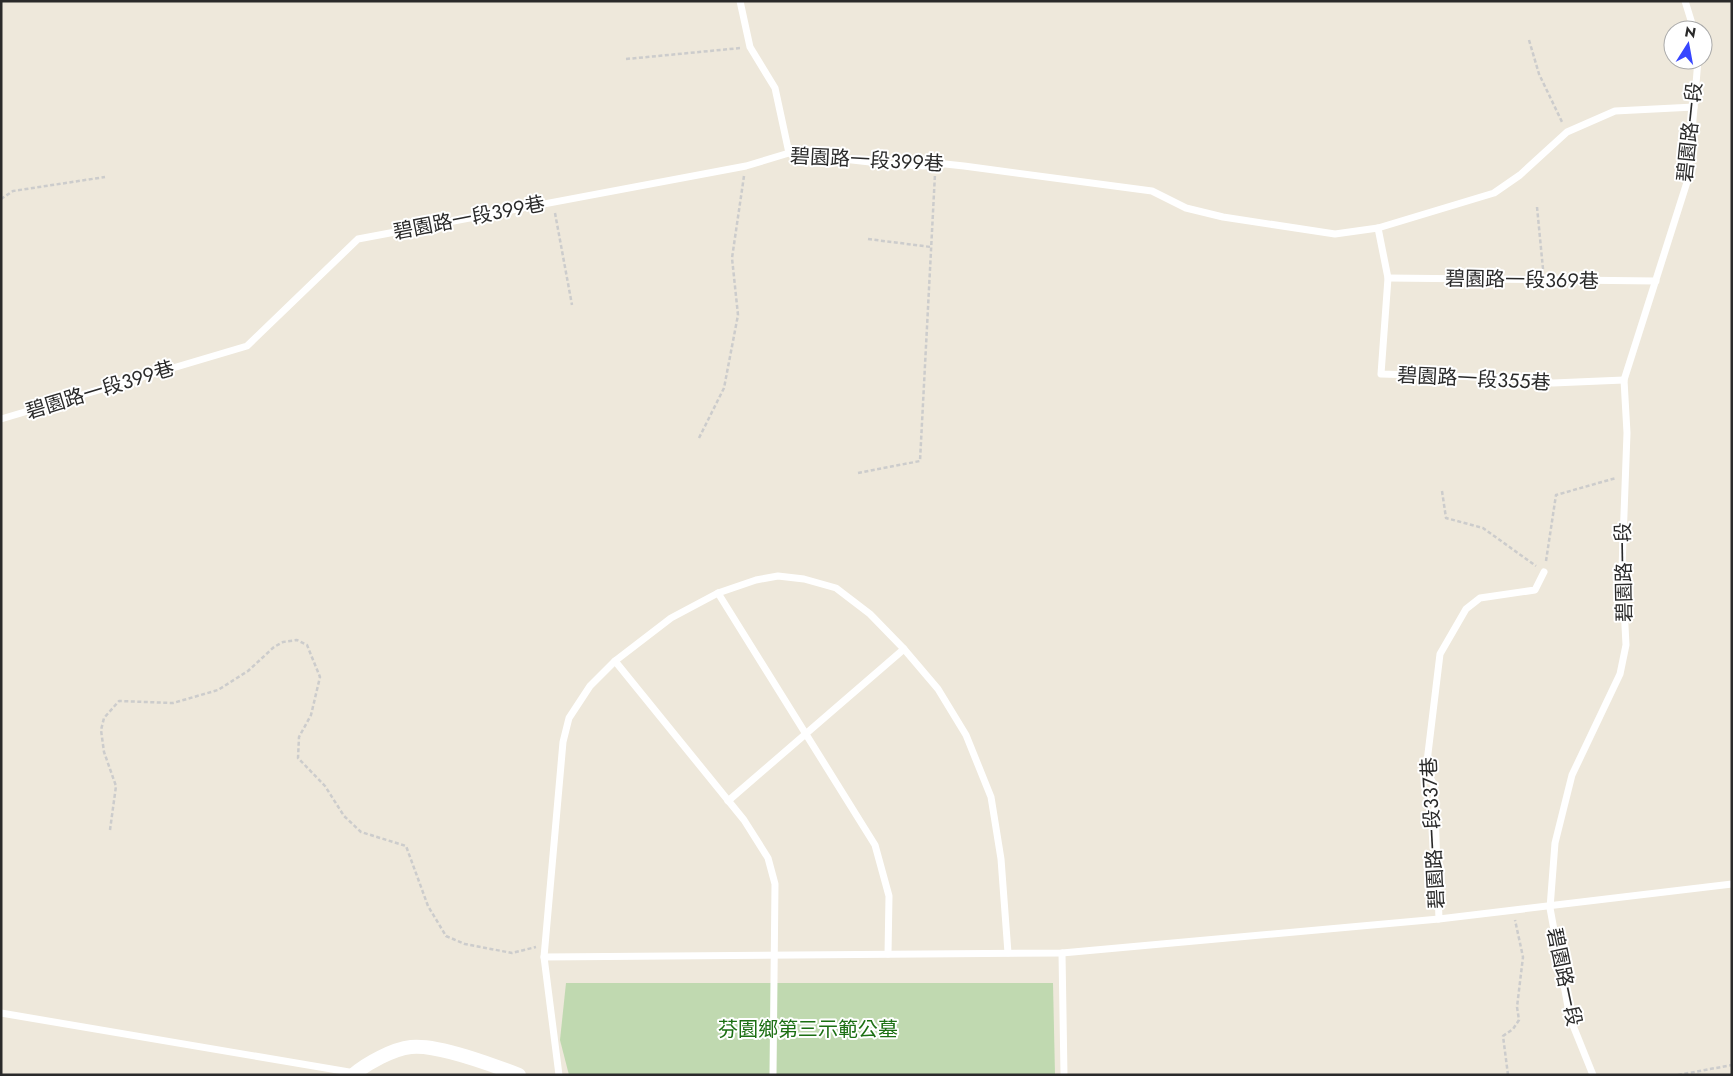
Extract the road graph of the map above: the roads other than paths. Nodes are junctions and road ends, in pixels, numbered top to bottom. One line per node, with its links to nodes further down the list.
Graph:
1 (740, 1): 6 (lane)
2 (1685, 1): 3 (lane)
3 (1691, 20)
4 (1697, 70): 5 (lane, 碧園路一段)
5 (1694, 107): 7 (lane, 碧園路一段399巷); 9 (lane, 碧園路一段)
6 (789, 153): 7 (lane, 碧園路一段399巷); 11 (lane, 碧園路一段399巷)
7 (1378, 228): 8 (lane, 碧園路一段355巷)
8 (1388, 278): 9 (lane, 碧園路一段369巷); 10 (lane, 碧園路一段355巷)
9 (1656, 280): 10 (lane, 碧園路一段)
10 (1624, 380): 19 (lane, 碧園路一段)
11 (1, 419)
12 (1544, 572): 20 (lane, 碧園路一段337巷)
13 (718, 593): 14 (lane); 15 (lane); 16 (lane)
14 (904, 649): 16 (lane); 21 (lane)
15 (615, 660): 17 (lane); 25 (lane)
16 (805, 734): 17 (lane); 24 (lane)
17 (728, 801): 23 (lane)
18 (1732, 884): 19 (lane)
19 (1550, 908): 20 (lane); 32 (lane, 碧園路一段)
20 (1439, 920): 22 (lane)
21 (1008, 953): 22 (lane); 24 (lane)
22 (1062, 953): 31 (lane)
23 (776, 954): 24 (lane); 25 (lane); 30 (lane)
24 (888, 954)
25 (544, 957): 29 (lane)
26 (1, 1014): 27 (lane)
27 (354, 1074): 28 (street)
28 (519, 1075)
29 (559, 1075)
30 (773, 1075)
31 (1064, 1075)
32 (1593, 1075)

